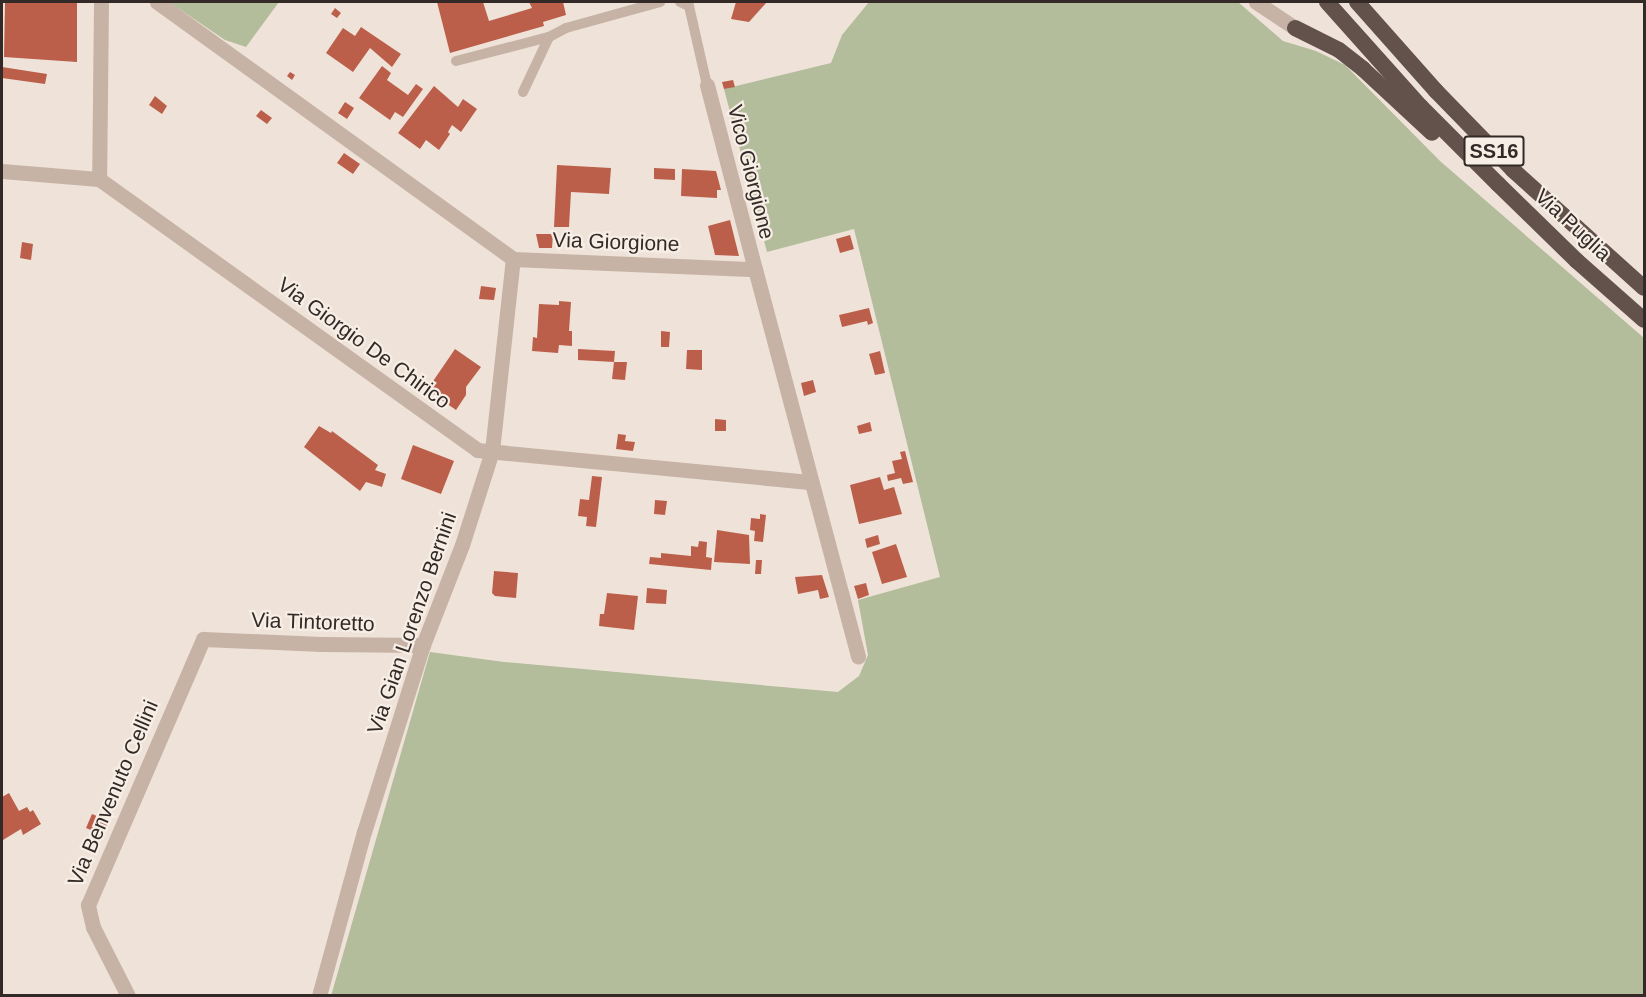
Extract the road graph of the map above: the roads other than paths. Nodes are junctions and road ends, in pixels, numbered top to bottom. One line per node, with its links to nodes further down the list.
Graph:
1 (101, 2): 14 (street)
2 (156, 2): 16 (street)
3 (660, 2): 9 (lane)
4 (680, 2): 11 (lane)
5 (1256, 2): 8 (street)
6 (1327, 2): 15 (highway, Via Puglia / SS16)
7 (1357, 2): 18 (highway, Via Puglia / SS16)
8 (1295, 28): 15 (highway)
9 (549, 37): 10 (lane); 12 (lane)
10 (456, 61)
11 (707, 85): 17 (street, Vico Giorgione)
12 (523, 92)
13 (2, 171): 14 (street)
14 (99, 179): 20 (street, Via Giorgio De Chirico)
15 (1498, 184): 19 (highway, Via Puglia / SS16)
16 (513, 259): 17 (street, Via Giorgione); 20 (street, Via Gian Lorenzo Bernini)
17 (755, 269): 21 (street)
18 (1644, 288)
19 (1644, 320)
20 (492, 452): 21 (street, Via Giorgio De Chirico); 23 (street, Via Gian Lorenzo Bernini)
21 (811, 482): 24 (street)
22 (203, 639): 23 (street, Via Tintoretto); 25 (street, Via Benvenuto Cellini)
23 (423, 645): 26 (street, Via Gian Lorenzo Bernini)
24 (858, 657)
25 (128, 996)
26 (319, 996)

